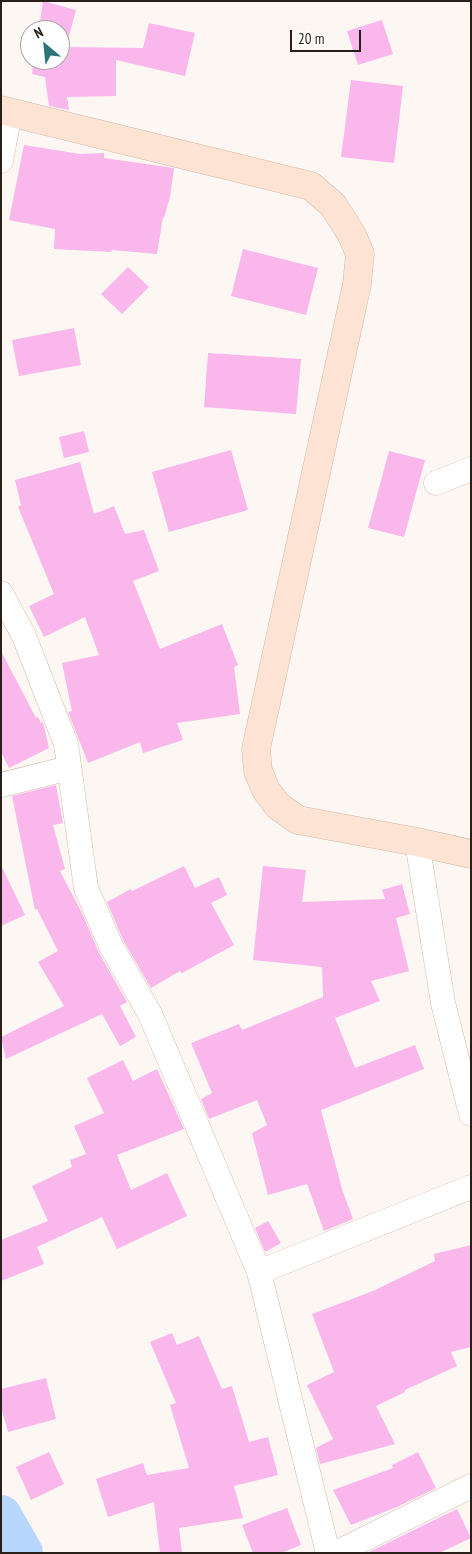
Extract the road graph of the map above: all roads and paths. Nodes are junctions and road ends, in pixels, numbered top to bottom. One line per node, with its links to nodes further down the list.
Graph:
1 (5, 111): 2 (street); 8 (street)
2 (1, 161)
3 (471, 470): 4 (street)
4 (436, 483)
5 (1, 593): 6 (street)
6 (69, 768): 7 (street); 12 (street)
7 (1, 785)
8 (417, 842): 9 (street); 10 (street)
9 (471, 854)
10 (471, 1114)
11 (471, 1187): 12 (street)
12 (259, 1272): 14 (street)
13 (471, 1486): 15 (street)
14 (328, 1553)
15 (336, 1553)

